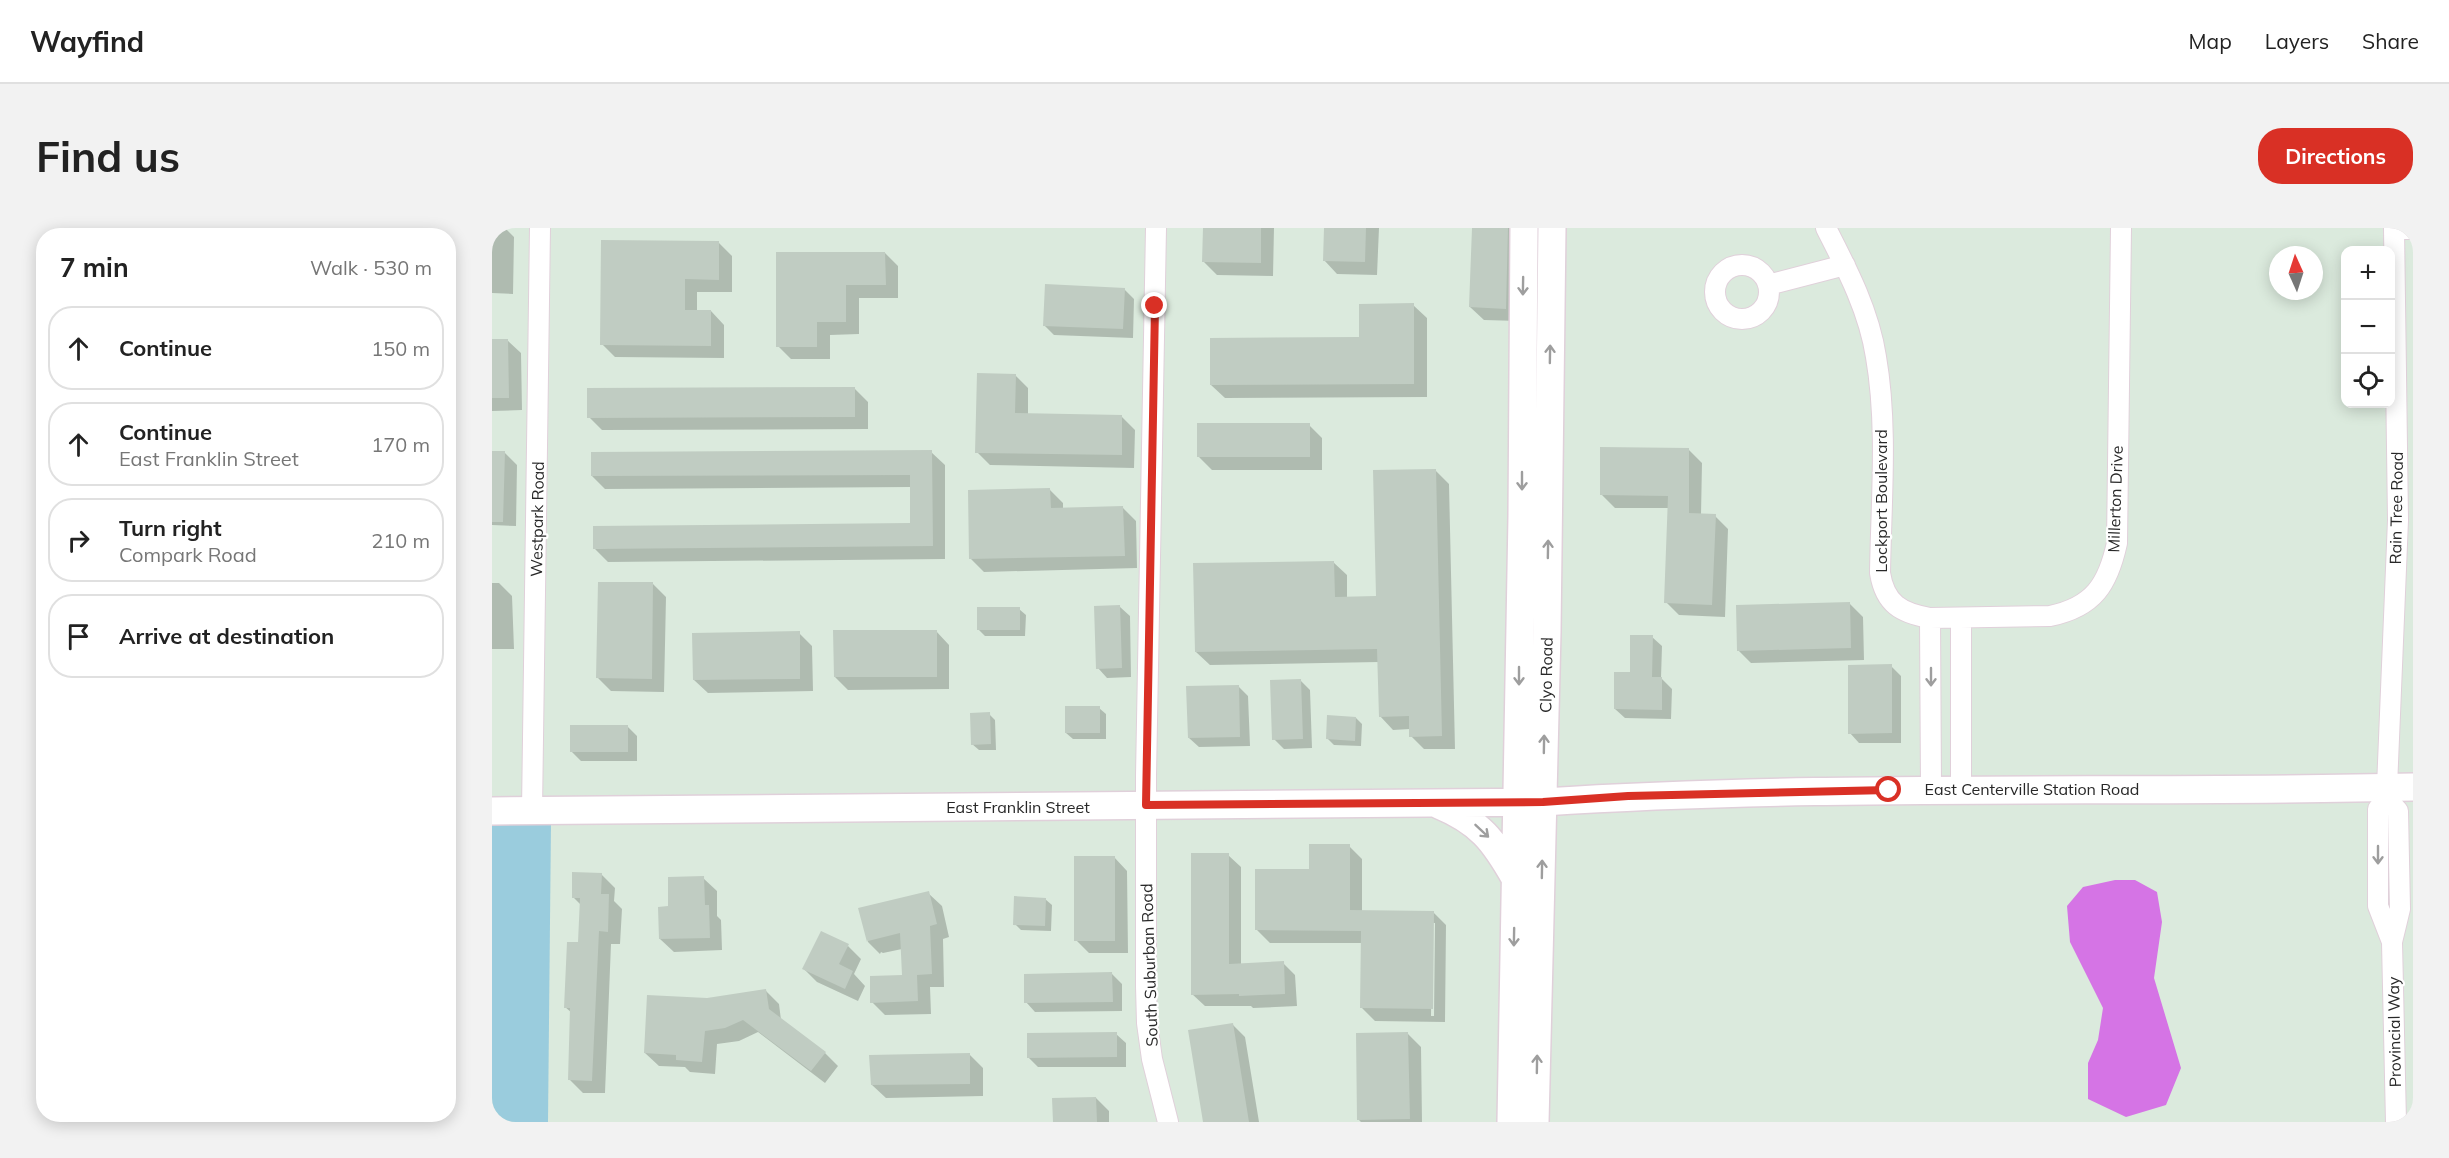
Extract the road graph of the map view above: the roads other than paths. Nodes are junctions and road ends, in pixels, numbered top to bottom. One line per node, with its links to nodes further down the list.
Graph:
1 (540, 228): 21 (street, Westpark Road)
2 (1156, 228): 19 (street, South Suburban Road)
3 (1524, 228): 18 (street, Clyo Road, one-way to 18)
4 (1552, 228): 18 (street, Clyo Road, one-way to 4)
5 (1826, 228): 8 (street, Lockport Boulevard)
6 (2121, 228): 12 (street, Millerton Drive)
7 (2400, 229): 10 (street, Rain Tree Road)
8 (1845, 265): 9 (street); 11 (street, Lockport Boulevard)
9 (1768, 285)
10 (2405, 520): 16 (street, Rain Tree Road)
11 (1930, 618): 12 (street, Millerton Drive); 14 (street, one-way to 14)
12 (1961, 618): 15 (street)
13 (2413, 787): 16 (street, East Centerville Station Road)
14 (1931, 789): 15 (street, East Centerville Station Road); 18 (street, East Centerville Station Road)
15 (1961, 789): 16 (street, East Centerville Station Road)
16 (2387, 793): 26 (street, Provincial Way)
17 (1432, 802): 18 (street, East Franklin Street); 19 (street, East Franklin Street); 22 (street, one-way to 22)
18 (1530, 802): 22 (street, Clyo Road); 25 (street, Clyo Road, one-way to 18)
19 (1146, 805): 21 (street, East Franklin Street); 23 (street, South Suburban Road)
20 (492, 811): 21 (street, East Franklin Street)
21 (532, 811)
22 (1516, 879): 24 (street, Clyo Road, one-way to 24)
23 (1168, 1122)
24 (1511, 1122)
25 (1535, 1122)
26 (2396, 1122)

